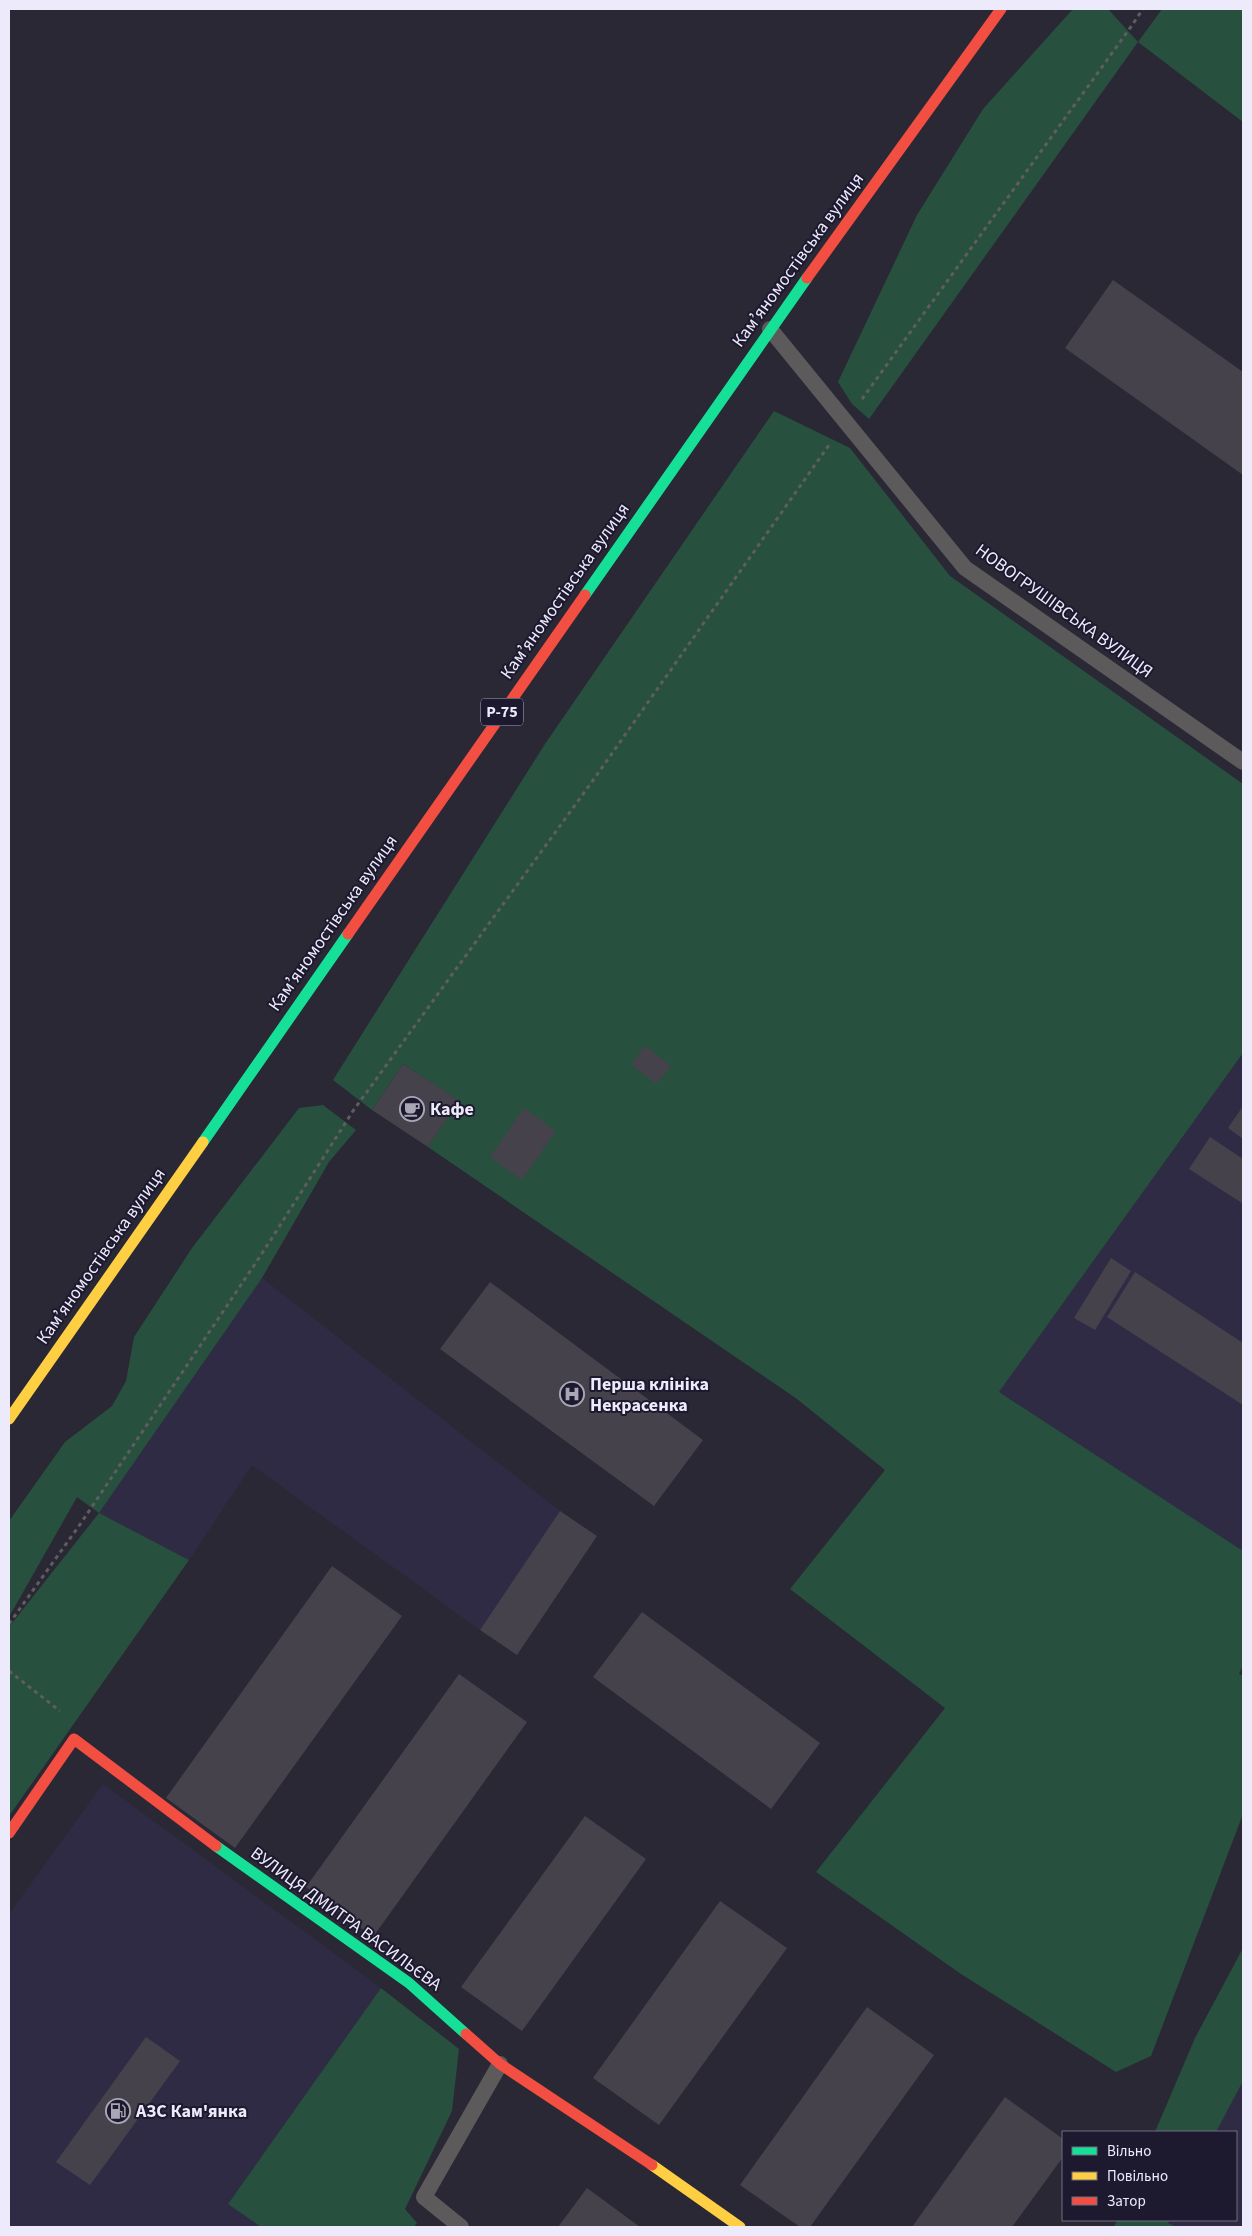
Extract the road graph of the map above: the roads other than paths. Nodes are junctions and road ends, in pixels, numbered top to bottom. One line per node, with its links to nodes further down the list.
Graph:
1 (1001, 9): 2 (main road, Камʼяномостівська вулиця / Р-75)
2 (770, 329): 3 (lane, НОВОГРУШІВСЬКА ВУЛИЦЯ); 4 (main road, Камʼяномостівська вулиця / Р-75)
3 (1243, 762)
4 (9, 1419)
5 (9, 1833): 6 (main road, ВУЛИЦЯ ДМИТРА ВАСИЛЬЄВА)
6 (500, 2064): 7 (lane); 8 (main road, ВУЛИЦЯ ДМИТРА ВАСИЛЬЄВА)
7 (461, 2227)
8 (740, 2227)

